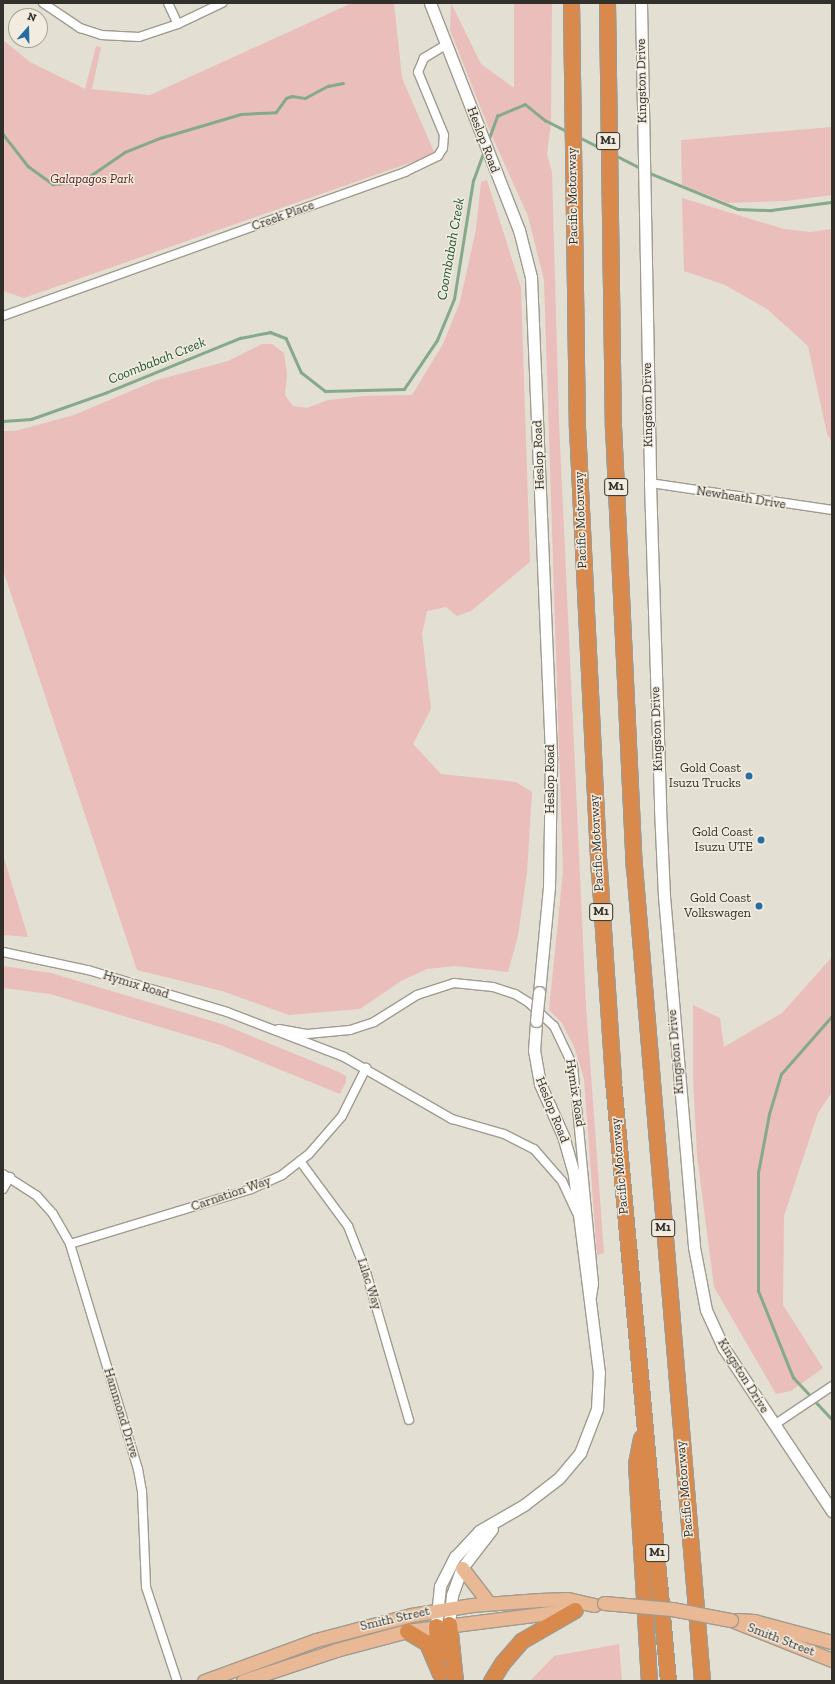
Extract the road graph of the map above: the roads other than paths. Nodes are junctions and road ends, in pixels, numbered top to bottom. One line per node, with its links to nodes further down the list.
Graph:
1 (42, 3): 8 (street)
2 (168, 3): 8 (street)
3 (222, 3): 8 (street)
4 (430, 3): 9 (street, Heslop Road)
5 (571, 3): 25 (highway, Pacific Motorway / M1)
6 (608, 3): 47 (highway, Pacific Motorway / M1)
7 (641, 3): 11 (street, Kingston Drive)
8 (178, 24)
9 (446, 45): 10 (street, Creek Place); 19 (street, Heslop Road, bridge)
10 (3, 316)
11 (650, 483): 12 (street, Newheath Drive); 24 (street, Kingston Drive)
12 (832, 510)
13 (3, 952): 14 (street, Hymix Road)
14 (266, 1027): 15 (street, Hymix Road); 21 (street, Hymix Road)
15 (366, 1068): 16 (street, Carnation Way); 19 (street, Hymix Road)
16 (300, 1161): 20 (street, Carnation Way); 23 (street, Lilac Way)
17 (6, 1175): 18 (street); 20 (street, Hammond Drive)
18 (3, 1189)
19 (578, 1216): 21 (street, Heslop Road)
20 (70, 1244): 40 (street, Hammond Drive)
21 (590, 1307): 27 (street, Heslop Road)
22 (829, 1388): 24 (street)
23 (408, 1420)
24 (774, 1425): 26 (street, Kingston Drive)
25 (643, 1426): 45 (highway); 46 (highway, Pacific Motorway / M1)
26 (832, 1511)
27 (499, 1521): 28 (street, Heslop Road); 32 (street, Heslop Road)
28 (462, 1568): 29 (main road); 31 (street, Heslop Road)
29 (489, 1603): 30 (main road, Smith Street); 31 (main road, Smith Street)
30 (599, 1604): 33 (main road, Smith Street); 34 (main road, Smith Street, bridge)
31 (450, 1608): 32 (main road, Smith Street); 35 (street, Heslop Road)
32 (437, 1610): 35 (street, Heslop Road); 41 (main road, Smith Street)
33 (575, 1610): 35 (main road, Smith Street); 44 (highway)
34 (731, 1620): 37 (main road, Smith Street); 38 (main road, Smith Street)
35 (443, 1625): 36 (main road, Smith Street); 39 (highway); 43 (highway)
36 (407, 1631): 39 (highway); 42 (main road, Smith Street)
37 (830, 1640)
38 (832, 1660)
39 (441, 1677)
40 (177, 1681)
41 (204, 1681)
42 (243, 1681)
43 (456, 1681)
44 (490, 1681)
45 (649, 1681)
46 (668, 1681)
47 (702, 1681)

